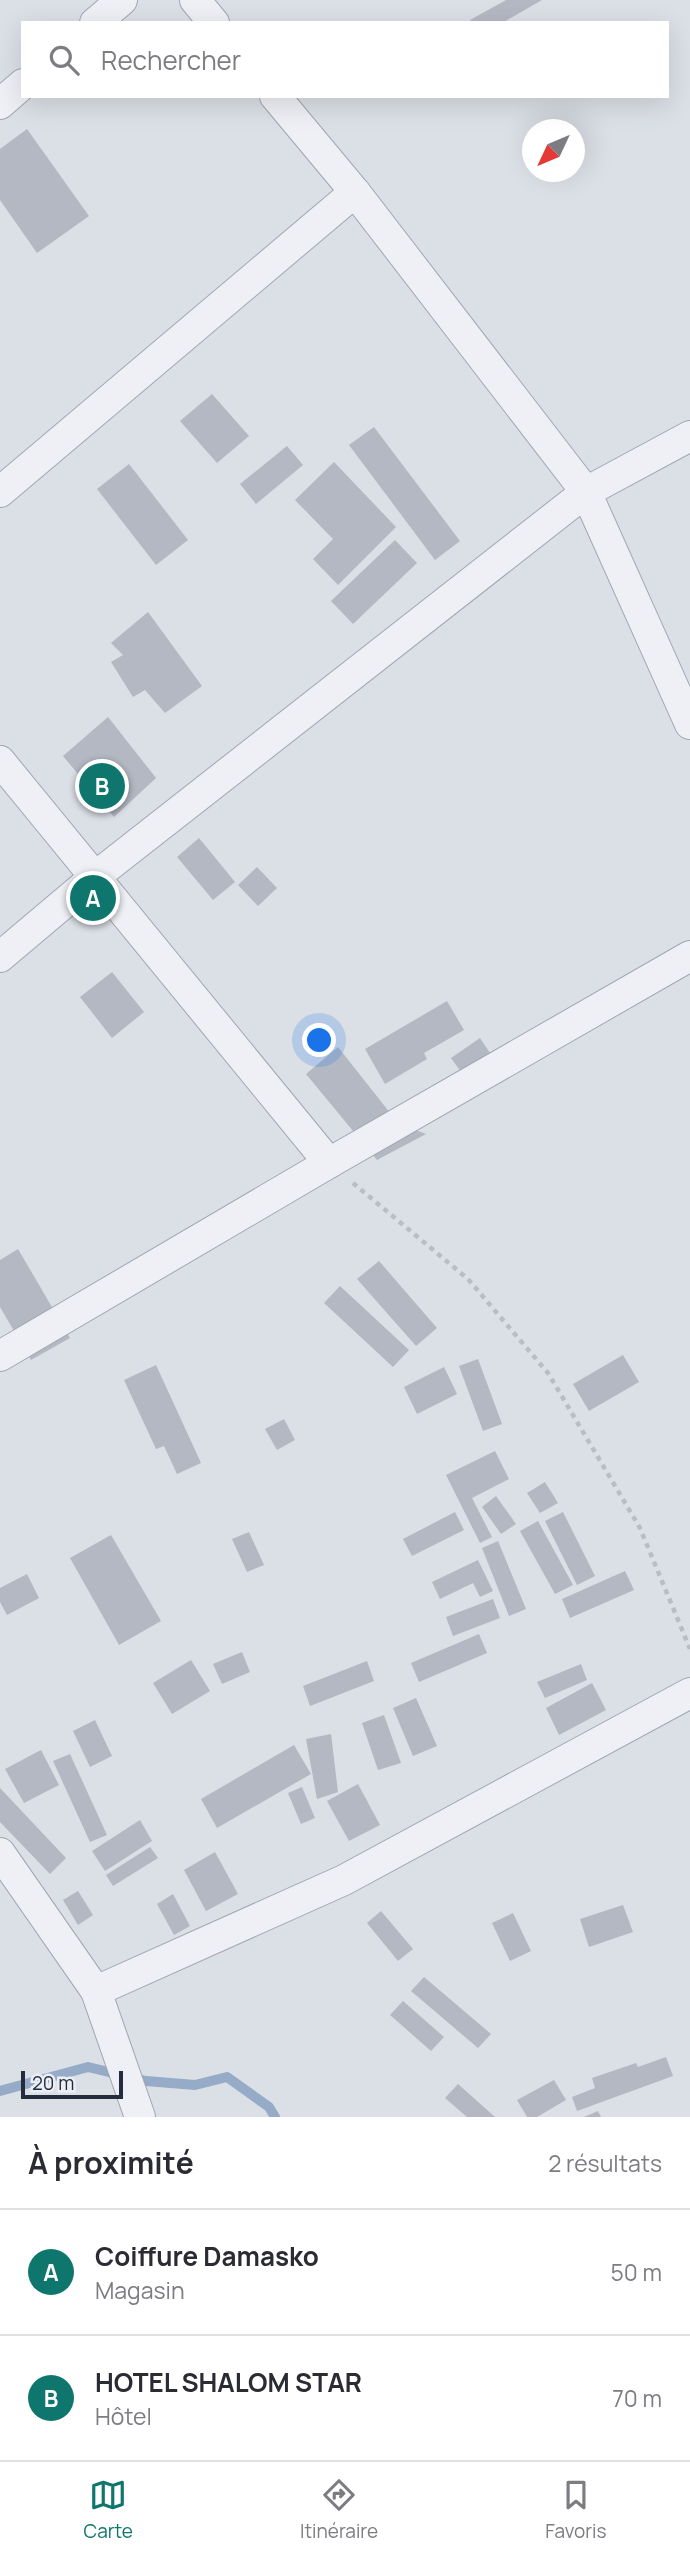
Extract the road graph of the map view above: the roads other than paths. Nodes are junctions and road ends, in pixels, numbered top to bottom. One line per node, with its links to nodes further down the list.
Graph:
1 (121, 0): 3 (street)
2 (195, 0): 4 (street)
3 (97, 21)
4 (212, 21)
5 (21, 86): 7 (street)
6 (277, 98): 8 (street)
7 (0, 104)
8 (355, 192): 10 (street); 11 (street)
9 (690, 436): 11 (street)
10 (0, 492)
11 (586, 492): 12 (street); 14 (street)
12 (690, 724)
13 (0, 761): 14 (street)
14 (96, 876): 16 (street); 17 (street)
15 (690, 956): 17 (street)
16 (0, 957)
17 (329, 1163): 18 (street)
18 (0, 1356)
19 (690, 1693): 21 (street)
20 (0, 1853): 21 (street)
21 (96, 1991): 22 (street)
22 (141, 2117)

